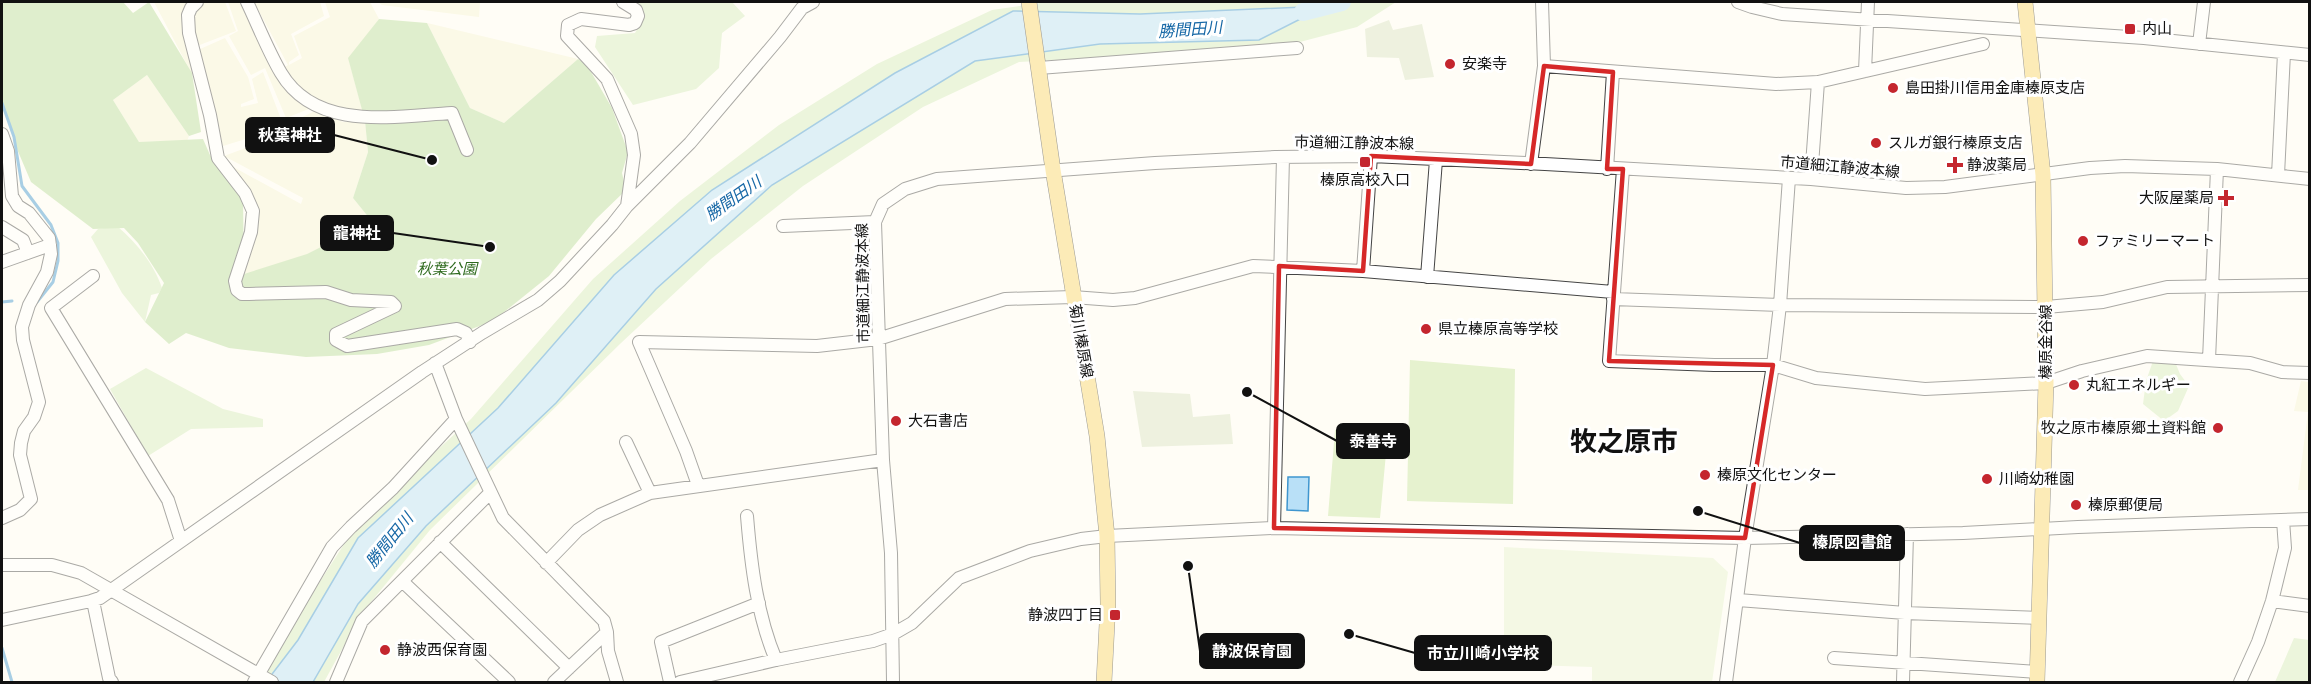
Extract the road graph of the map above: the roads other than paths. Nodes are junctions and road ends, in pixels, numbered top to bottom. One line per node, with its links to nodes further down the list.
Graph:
1 (197, 2): 56 (street)
2 (247, 2): 24 (street)
3 (623, 2): 38 (street)
4 (813, 2): 38 (street)
5 (1029, 2): 19 (main road, 菊川榛原線)
6 (1542, 2): 18 (street)
7 (1738, 2): 11 (street)
8 (1868, 2): 11 (street)
9 (2025, 2): 12 (main road, 榛原金谷線)
10 (2204, 2): 14 (street)
11 (1867, 21): 12 (street); 20 (street)
12 (2029, 30): 14 (street); 34 (main road, 榛原金谷線)
13 (1983, 44): 20 (street)
14 (2199, 44): 16 (street)
15 (1297, 48): 19 (street)
16 (2284, 52): 17 (street); 33 (street)
17 (2310, 55)
18 (1544, 66): 21 (street); 28 (street)
19 (1040, 68): 31 (main road, 菊川榛原線)
20 (1865, 71): 22 (street)
21 (1613, 72): 22 (street); 29 (street)
22 (1818, 82): 36 (street)
23 (2, 135): 42 (street)
24 (467, 150)
25 (1371, 156): 26 (street, 市道細江静波本線); 27 (street, 市道細江静波本線); 46 (street)
26 (1283, 157): 31 (street, 市道細江静波本線); 45 (street)
27 (1436, 160): 28 (street, 市道細江静波本線); 48 (street)
28 (1531, 164): 29 (street, 市道細江静波本線)
29 (1607, 169): 32 (street, 市道細江静波本線)
30 (2217, 169): 33 (street, 市道細江静波本線); 34 (street, 市道細江静波本線); 50 (street)
31 (1053, 170): 39 (street, 市道細江静波本線); 52 (main road, 菊川榛原線)
32 (1623, 170): 35 (street, 市道細江静波本線); 51 (street)
33 (2278, 174): 37 (street, 市道細江静波本線)
34 (2043, 175): 36 (street, 市道細江静波本線); 54 (main road, 榛原金谷線)
35 (1789, 178): 36 (street, 市道細江静波本線); 53 (street)
36 (1811, 179)
37 (2310, 179)
38 (627, 206): 56 (street)
39 (875, 222): 40 (street); 55 (street, 市道細江静波本線)
40 (783, 226)
41 (2, 227): 43 (street)
42 (50, 245): 43 (street); 69 (street)
43 (28, 253): 44 (street)
44 (2, 262)
45 (1279, 266): 46 (street); 52 (street); 72 (street)
46 (1363, 271): 48 (street)
47 (93, 276): 77 (street)
48 (1427, 277): 51 (street)
49 (2310, 285): 50 (street)
50 (2212, 286): 54 (street); 57 (street)
51 (1613, 295): 53 (street); 59 (street)
52 (1073, 297): 55 (street); 75 (main road, 菊川榛原線)
53 (1780, 305): 54 (street); 59 (street)
54 (2046, 307): 61 (main road, 榛原金谷線)
55 (878, 339): 64 (street, 市道細江静波本線); 65 (street)
56 (470, 342): 58 (street)
57 (2209, 360): 60 (street); 61 (street)
58 (435, 363): 62 (street); 77 (street)
59 (1773, 365): 61 (street); 76 (street)
60 (2310, 373)
61 (2046, 383): 73 (main road, 榛原金谷線)
62 (456, 419): 66 (street); 98 (street)
63 (626, 442): 67 (street)
64 (883, 460): 65 (street); 92 (street, 市道細江静波本線)
65 (698, 486): 67 (street)
66 (489, 491): 78 (street); 79 (street)
67 (650, 493): 79 (street)
68 (747, 516): 86 (street)
69 (2, 518)
70 (2310, 519): 71 (street)
71 (2283, 520): 73 (street); 85 (street)
72 (1274, 528): 75 (street); 76 (street)
73 (2042, 530): 74 (street); 89 (main road, 榛原金谷線)
74 (1907, 534): 76 (street); 88 (street)
75 (1107, 536): 92 (street); 108 (main road, 菊川榛原線)
76 (1745, 538): 84 (street)
77 (181, 541): 82 (street)
78 (440, 542): 81 (street); 96 (street)
79 (546, 563): 91 (street)
80 (2, 565): 82 (street)
81 (402, 581): 101 (street); 102 (street)
82 (110, 590): 83 (street); 98 (street)
83 (93, 600): 90 (street); 99 (street)
84 (1738, 600): 88 (street); 109 (street)
85 (2272, 601): 87 (street); 111 (street)
86 (759, 603): 94 (street); 105 (street)
87 (2310, 606)
88 (1905, 613): 89 (street); 95 (street)
89 (2039, 618): 97 (main road, 榛原金谷線)
90 (2, 620)
91 (607, 632): 96 (street); 104 (street)
92 (893, 634): 94 (street); 107 (street, 市道細江静波本線)
93 (1834, 658): 95 (street)
94 (776, 660): 106 (street)
95 (1903, 663): 97 (street); 110 (street)
96 (569, 668): 103 (street)
97 (2037, 677)
98 (257, 679): 100 (street)
99 (112, 682)
100 (272, 682)
101 (336, 682)
102 (509, 682)
103 (554, 682)
104 (617, 682)
105 (670, 682)
106 (680, 682)
107 (893, 682)
108 (1104, 682)
109 (1726, 682)
110 (1903, 682)
111 (2240, 682)

